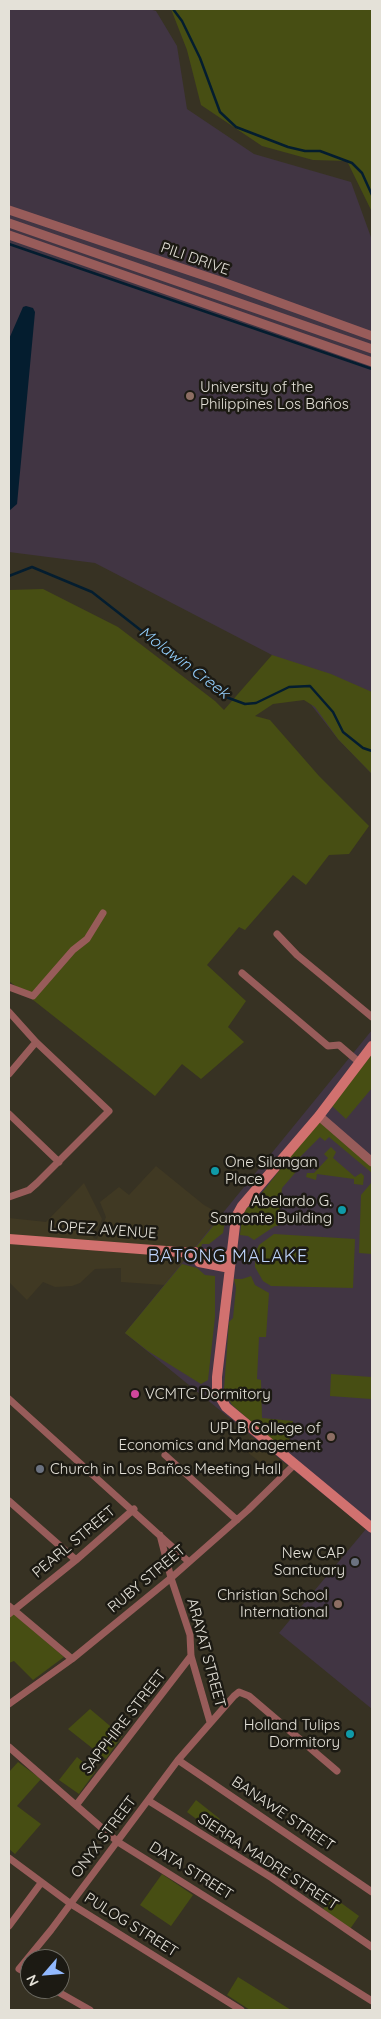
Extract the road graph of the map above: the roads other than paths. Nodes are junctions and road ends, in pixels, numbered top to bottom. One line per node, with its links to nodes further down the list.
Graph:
1 (9, 210): 4 (street, PILI DRIVE)
2 (9, 223): 5 (street)
3 (9, 235): 6 (street)
4 (372, 336)
5 (372, 349)
6 (372, 362)
7 (102, 913): 10 (street)
8 (277, 934): 12 (street)
9 (242, 973): 15 (street)
10 (9, 987)
11 (9, 1012): 13 (street)
12 (372, 1017)
13 (36, 1042): 16 (street); 19 (street)
14 (372, 1046): 15 (main road)
15 (360, 1063): 18 (main road)
16 (9, 1074)
17 (9, 1114): 19 (street)
18 (319, 1116): 20 (street); 24 (main road)
19 (60, 1162): 21 (street)
20 (372, 1162)
21 (9, 1198)
22 (9, 1239): 23 (main road, LOPEZ AVENUE)
23 (195, 1252): 24 (main road, LOPEZ AVENUE); 25 (main road)
24 (232, 1256): 25 (main road)
25 (230, 1268): 28 (main road)
26 (9, 1400): 30 (street)
27 (165, 1454): 31 (street)
28 (295, 1464): 31 (street, RUBY STREET); 32 (main road)
29 (9, 1501): 34 (street)
30 (134, 1509): 33 (street); 34 (street, PEARL STREET)
31 (237, 1520): 35 (street, RUBY STREET)
32 (372, 1528)
33 (159, 1533): 35 (street); 36 (street, ARAYAT STREET)
34 (76, 1560): 37 (street, PEARL STREET)
35 (189, 1562): 36 (street, RUBY STREET)
36 (171, 1578): 38 (street, ARAYAT STREET); 39 (street, RUBY STREET)
37 (10, 1610): 39 (street)
38 (192, 1656): 41 (street, ARAYAT STREET); 46 (street, SAPPHIRE STREET)
39 (72, 1659): 40 (street, RUBY STREET)
40 (9, 1704)
41 (210, 1722): 43 (street, ONYX STREET); 44 (street, ONYX STREET)
42 (9, 1746): 46 (street, DATA STREET)
43 (178, 1760): 45 (street, ONYX STREET); 50 (street, BANAWE STREET)
44 (337, 1771)
45 (148, 1801): 47 (street, ONYX STREET); 53 (street, SIERRA MADRE STREET)
46 (77, 1804): 47 (street, DATA STREET)
47 (118, 1842): 51 (street, ONYX STREET); 56 (street, DATA STREET)
48 (10, 1862): 49 (street, PULOG STREET)
49 (41, 1884): 51 (street, PULOG STREET); 52 (street)
50 (372, 1892)
51 (71, 1904): 54 (street, ONYX STREET); 58 (street, PULOG STREET)
52 (9, 1926)
53 (372, 1947)
54 (35, 1949)
55 (70, 1999): 57 (street)
56 (372, 2001)
57 (90, 2010)
58 (241, 2010)

